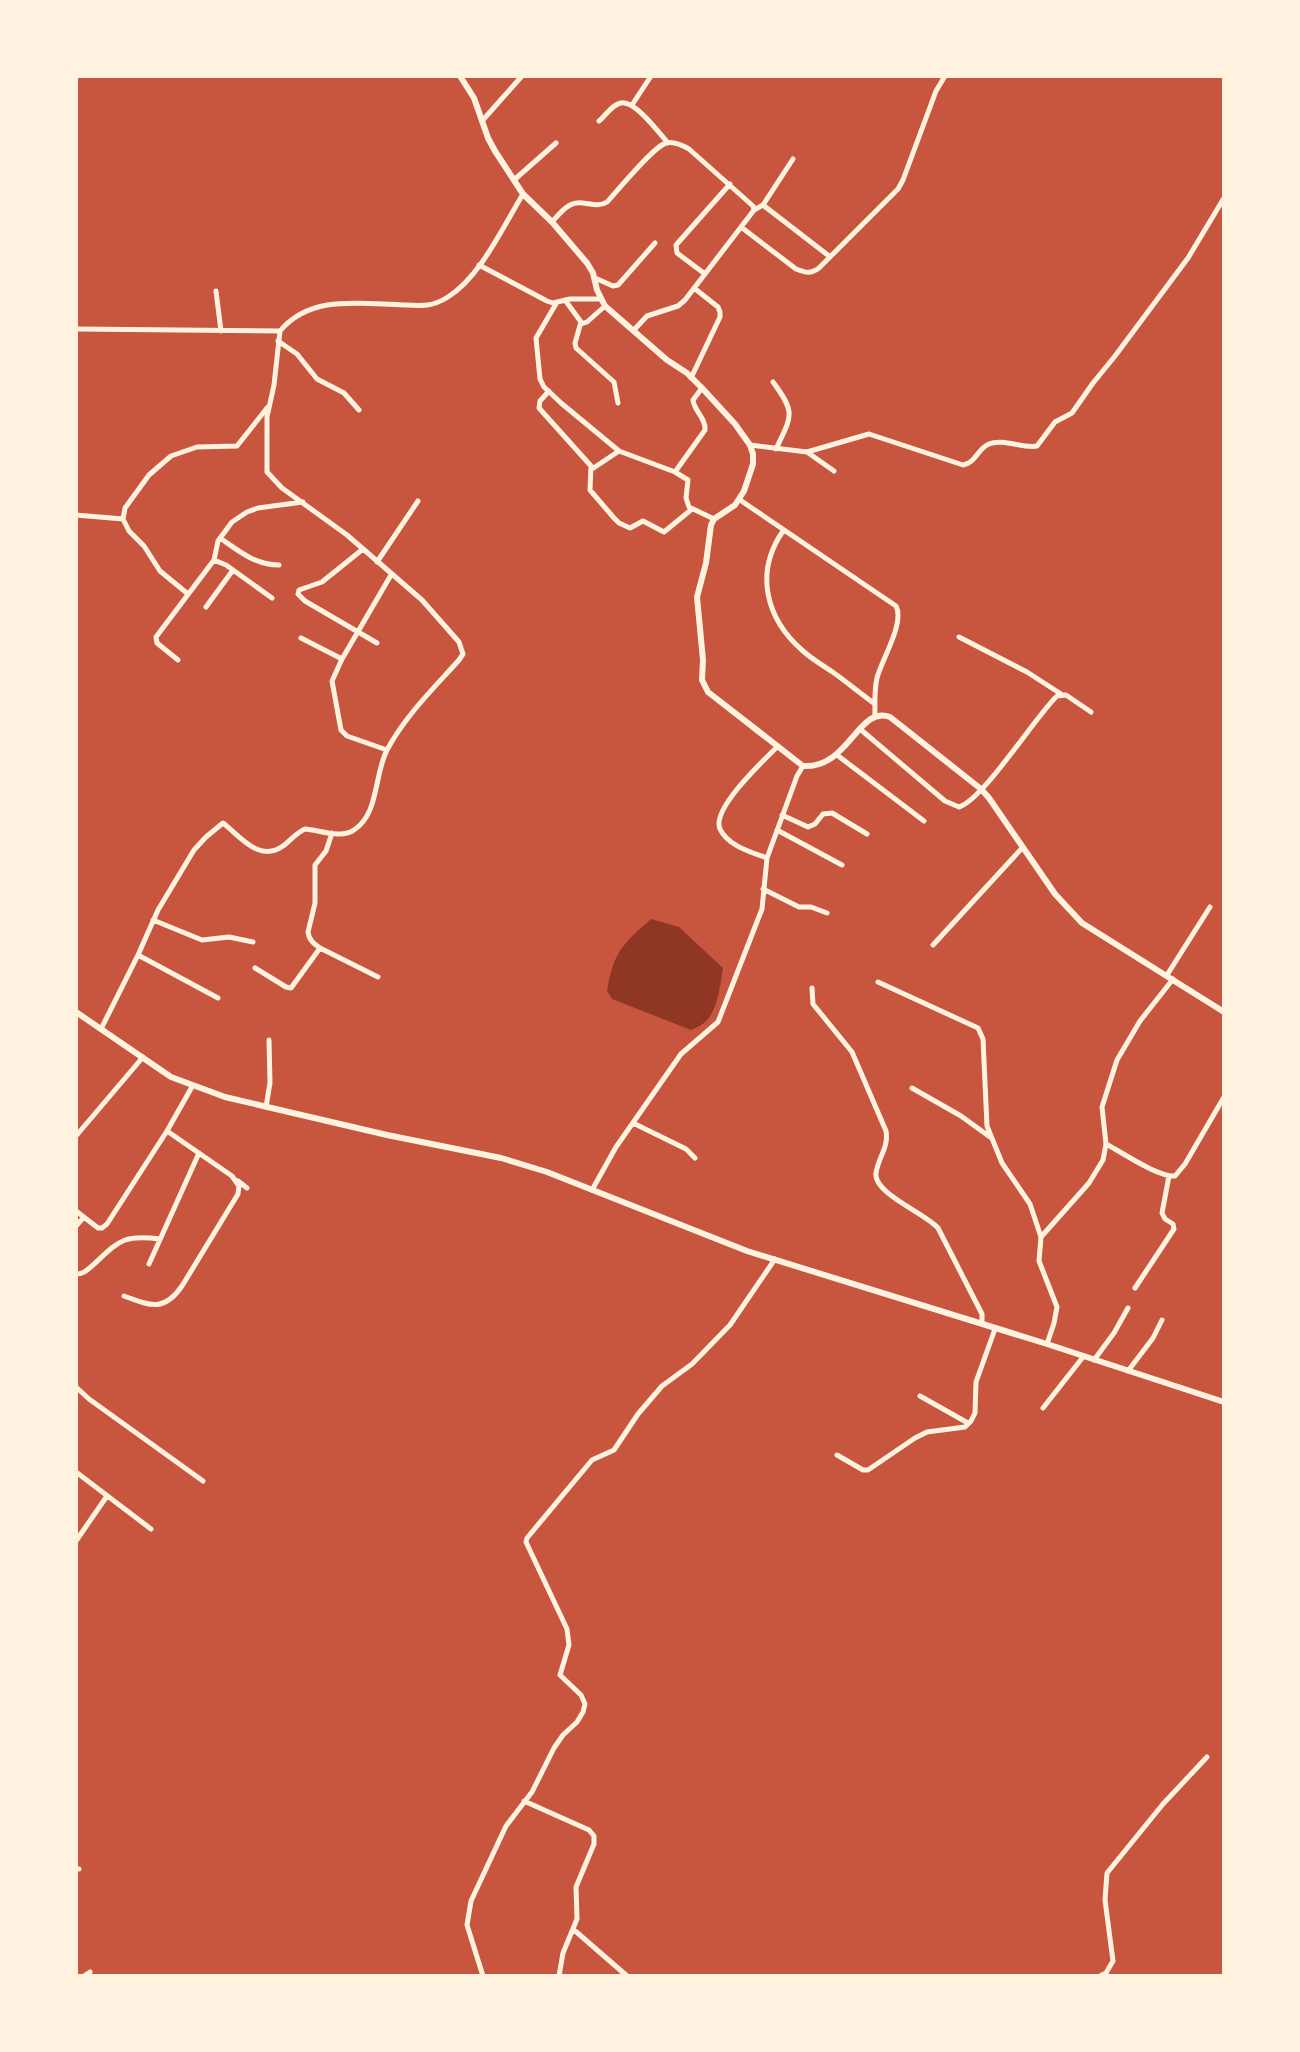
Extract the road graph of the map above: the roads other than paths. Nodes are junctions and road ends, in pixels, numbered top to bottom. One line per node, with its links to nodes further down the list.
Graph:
1 (460, 76): 6 (street)
2 (522, 76): 6 (street)
3 (651, 76): 5 (street)
4 (945, 76): 20 (street)
5 (632, 105): 7 (street); 8 (street)
6 (482, 121): 11 (street)
7 (599, 121)
8 (668, 142): 12 (street); 17 (street)
9 (555, 143): 11 (street)
10 (793, 159): 15 (street)
11 (514, 180): 13 (street)
12 (730, 184): 16 (street); 22 (street)
13 (523, 194): 17 (street); 21 (street)
14 (1224, 198): 48 (street)
15 (763, 205): 16 (street); 20 (street)
16 (754, 210): 18 (street)
17 (552, 222): 23 (street)
18 (741, 227): 20 (street); 22 (street)
19 (655, 243): 23 (street)
20 (829, 256)
21 (479, 265): 28 (street); 33 (street)
22 (705, 274): 24 (street)
23 (595, 278): 26 (street)
24 (694, 288): 34 (street); 36 (street)
25 (216, 291): 32 (street)
26 (600, 299): 27 (street); 29 (street)
27 (565, 300): 28 (street); 30 (street)
28 (557, 302): 39 (street)
29 (605, 306): 30 (street); 34 (street)
30 (581, 324): 40 (street)
31 (76, 329): 32 (street)
32 (221, 331): 33 (street)
33 (280, 331): 35 (street)
34 (633, 332): 36 (street)
35 (278, 341): 41 (street); 42 (street)
36 (691, 378): 38 (street)
37 (773, 382): 43 (street)
38 (702, 388): 45 (street); 51 (street)
39 (549, 391): 47 (street); 49 (street)
40 (618, 403)
41 (270, 404): 54 (street); 57 (street)
42 (359, 410)
43 (790, 418): 44 (street); 46 (street)
44 (797, 420)
45 (750, 445): 46 (street); 52 (street)
46 (776, 449): 48 (street)
47 (619, 451): 49 (street); 51 (street)
48 (807, 452): 50 (street)
49 (592, 469): 55 (street)
50 (834, 471)
51 (675, 472): 55 (street)
52 (740, 500): 58 (street); 59 (street)
53 (418, 501): 63 (street)
54 (303, 502): 60 (street); 61 (street)
55 (692, 509): 58 (street)
56 (76, 515): 57 (street)
57 (123, 519): 67 (street)
58 (714, 519): 81 (street)
59 (783, 531): 77 (street); 77 (street)
60 (220, 538): 62 (street); 64 (street)
61 (363, 549): 63 (street); 70 (street)
62 (214, 560): 65 (street); 67 (street)
63 (376, 561): 66 (street)
64 (279, 565)
65 (233, 570): 68 (street); 69 (street)
66 (391, 575): 70 (street); 82 (street)
67 (188, 594): 75 (street)
68 (272, 598)
69 (206, 607)
70 (358, 631): 73 (street); 74 (street)
71 (959, 637): 76 (street)
72 (301, 638): 74 (street)
73 (376, 643)
74 (342, 659): 82 (street)
75 (178, 660)
76 (1061, 694): 78 (street); 85 (street)
77 (875, 704): 79 (street)
78 (1091, 712)
79 (875, 716): 80 (street); 85 (street)
80 (860, 729): 83 (street); 85 (street)
81 (778, 746): 84 (street); 92 (street)
82 (387, 750): 89 (street)
83 (837, 755): 84 (street); 87 (street)
84 (803, 766): 86 (street)
85 (981, 789): 91 (street)
86 (782, 815): 88 (street); 90 (street)
87 (924, 821)
88 (777, 830): 92 (street); 93 (street)
89 (332, 833): 97 (street); 100 (street)
90 (867, 834)
91 (1023, 846): 99 (street); 103 (street)
92 (767, 858): 94 (street)
93 (842, 865)
94 (763, 889): 96 (street); 117 (street)
95 (1210, 907): 103 (street)
96 (827, 913)
97 (153, 920): 98 (street); 101 (street)
98 (253, 942)
99 (933, 945)
100 (320, 948): 102 (street); 104 (street)
101 (138, 955): 107 (street); 110 (street)
102 (255, 968)
103 (1170, 977): 109 (street); 121 (street)
104 (378, 978)
105 (878, 982): 120 (street)
106 (812, 988): 140 (street)
107 (218, 998)
108 (76, 1012): 110 (street)
109 (1224, 1012)
110 (101, 1029): 112 (street)
111 (269, 1040): 116 (street)
112 (143, 1057): 113 (street); 119 (street)
113 (193, 1085): 116 (street); 118 (street)
114 (912, 1088): 120 (street)
115 (1224, 1097): 124 (street)
116 (266, 1107): 127 (street)
117 (633, 1123): 123 (street); 127 (street)
118 (167, 1131): 122 (street); 129 (street)
119 (76, 1136)
120 (991, 1138): 131 (street)
121 (1106, 1144): 124 (street); 131 (street)
122 (199, 1153): 125 (street); 132 (street)
123 (695, 1158)
124 (1169, 1176): 136 (street)
125 (237, 1180): 126 (street); 137 (street)
126 (247, 1188)
127 (592, 1190): 133 (street)
128 (76, 1211): 129 (street)
129 (84, 1217): 130 (street)
130 (76, 1226)
131 (1041, 1237): 142 (street)
132 (160, 1239): 134 (street); 135 (street)
133 (774, 1259): 140 (street); 158 (street)
134 (149, 1264)
135 (76, 1274)
136 (1135, 1288)
137 (124, 1296)
138 (1128, 1308): 144 (street)
139 (1162, 1320): 145 (street)
140 (982, 1324): 141 (street)
141 (995, 1329): 142 (street); 150 (street)
142 (1047, 1344): 143 (street)
143 (1083, 1357): 144 (street); 149 (street)
144 (1094, 1360): 145 (street)
145 (1128, 1371): 148 (street)
146 (77, 1389): 153 (street)
147 (920, 1396): 150 (street)
148 (1224, 1402)
149 (1043, 1408)
150 (968, 1423): 151 (street)
151 (837, 1455)
152 (76, 1472): 154 (street)
153 (203, 1480)
154 (107, 1496): 155 (street); 156 (street)
155 (151, 1529)
156 (77, 1539)
157 (1207, 1757): 163 (street)
158 (524, 1801): 159 (street); 160 (street)
159 (573, 1929): 161 (street); 162 (street)
160 (483, 1976)
161 (559, 1976)
162 (627, 1976)
163 (1100, 1976)

